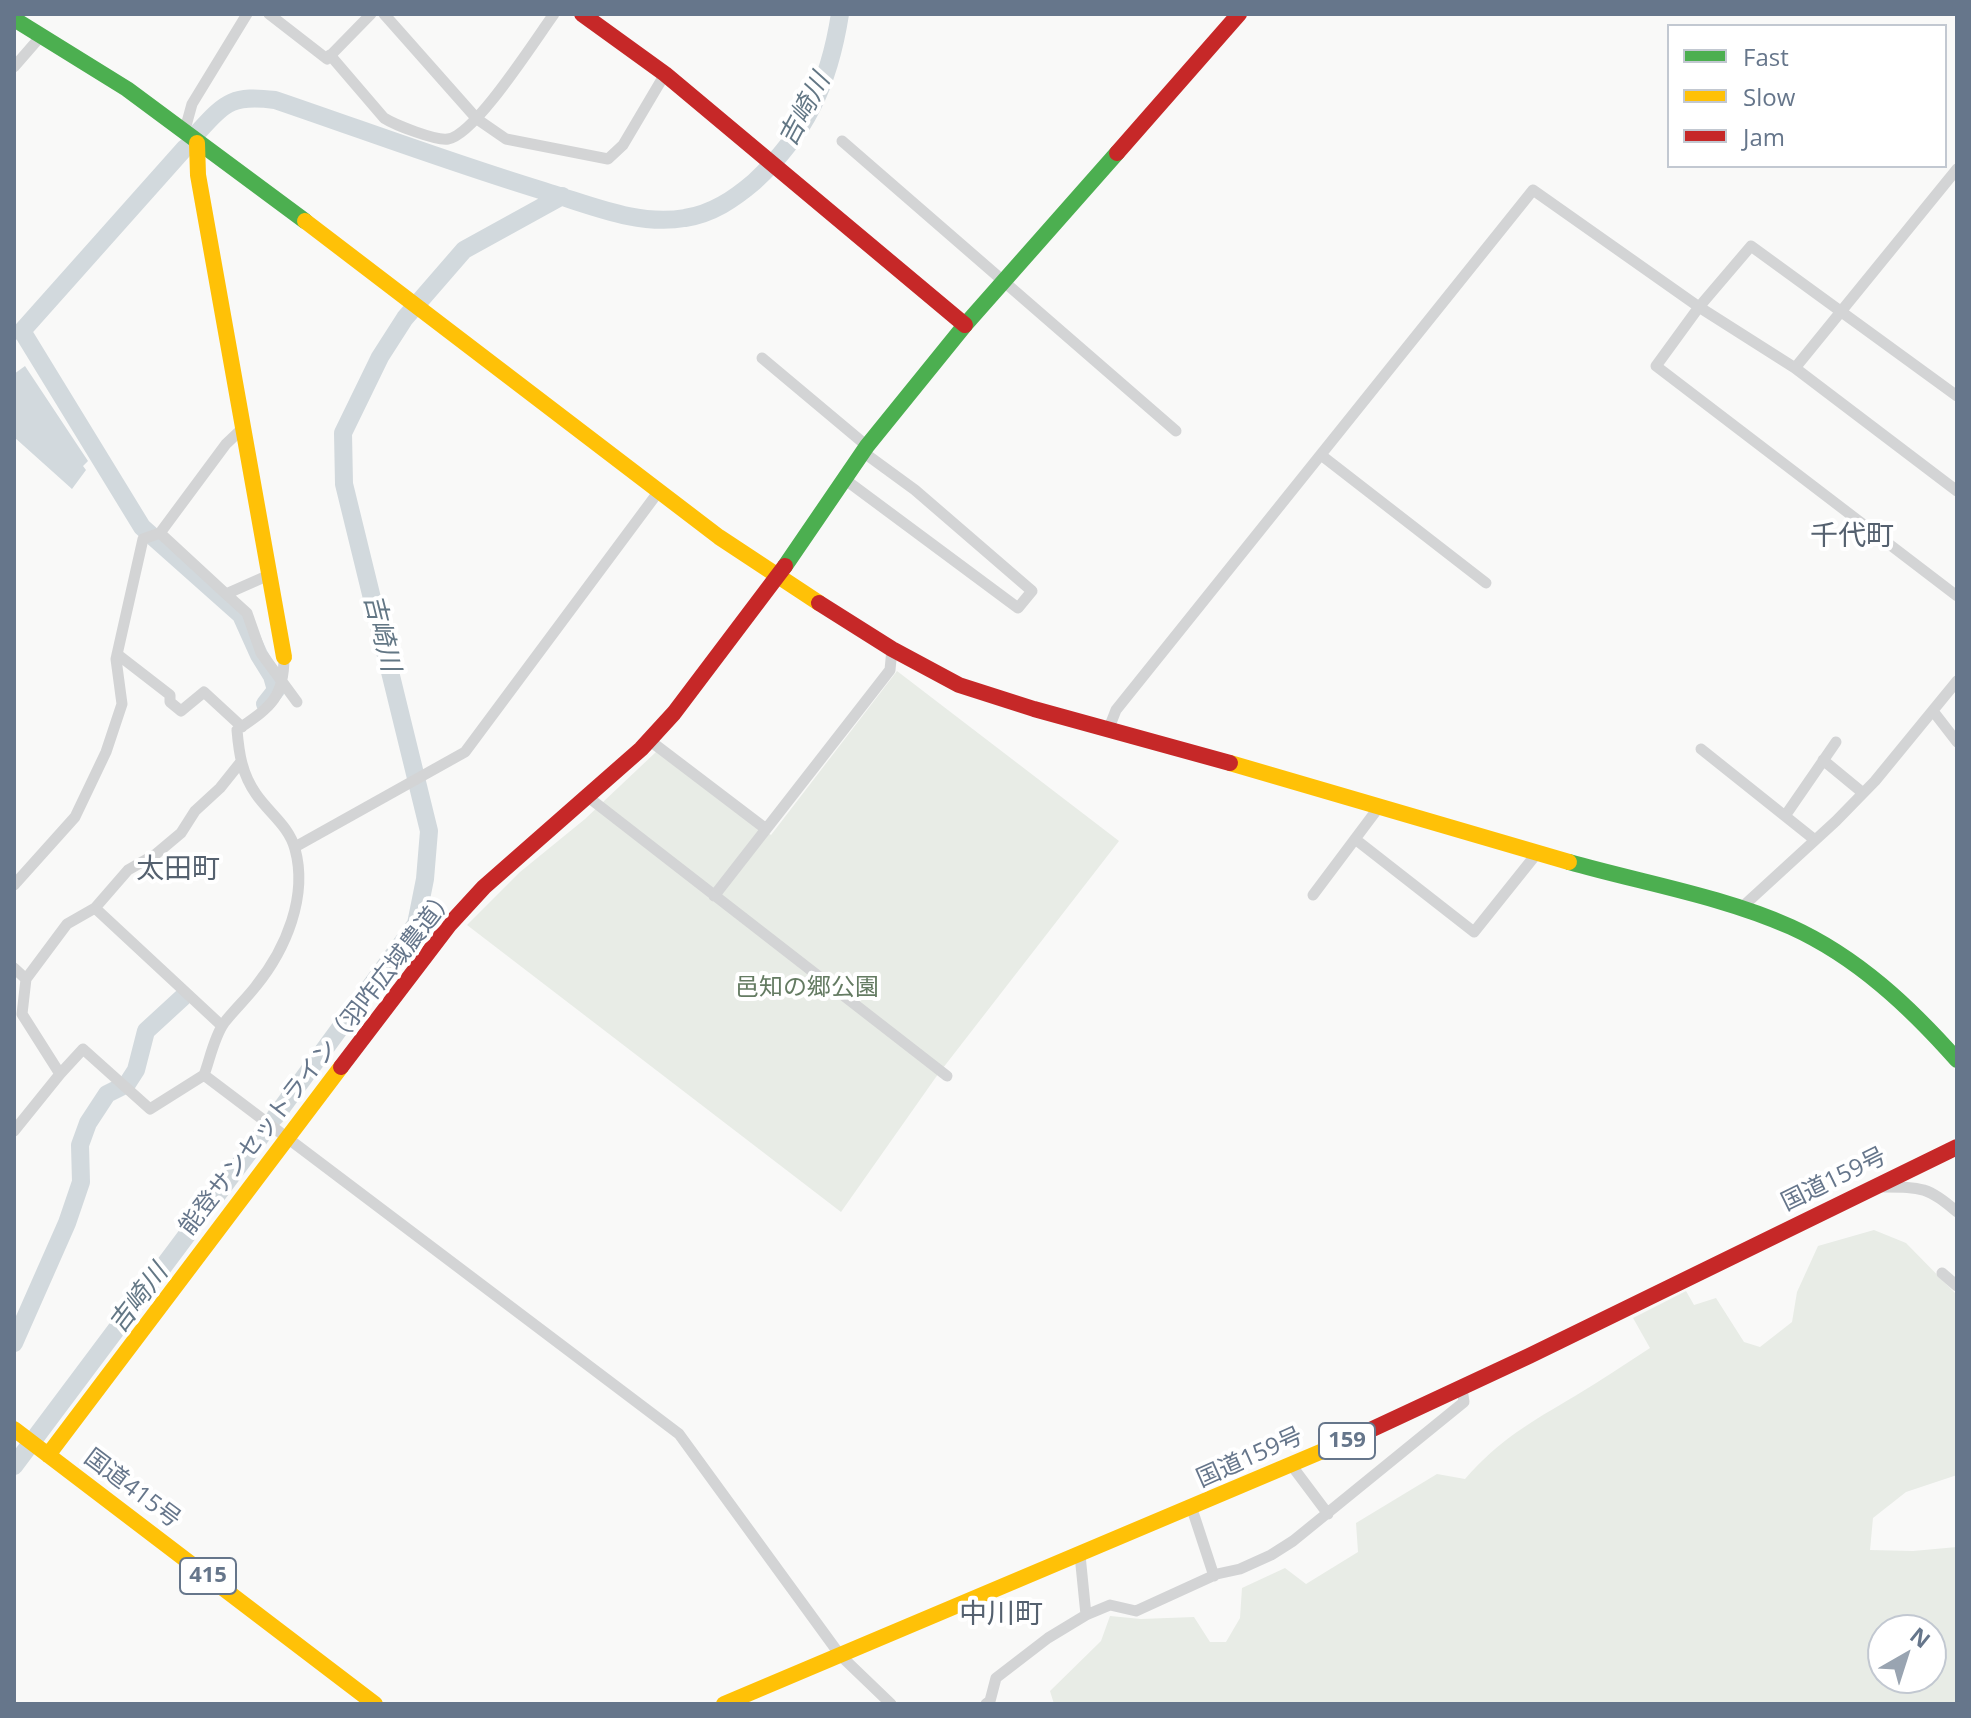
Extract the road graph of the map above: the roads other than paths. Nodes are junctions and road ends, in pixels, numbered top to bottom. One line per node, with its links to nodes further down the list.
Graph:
1 (247, 14): 14 (street)
2 (269, 14): 10 (street)
3 (371, 14): 10 (street)
4 (384, 14): 13 (street)
5 (554, 14): 13 (street)
6 (582, 14): 12 (main road)
7 (1239, 14): 17 (main road, 能登サンセットライン（羽咋広域農道）)
8 (14, 19): 9 (main road)
9 (41, 36): 11 (street); 14 (main road)
10 (330, 55): 13 (street)
11 (14, 67)
12 (665, 74): 13 (street); 20 (main road)
13 (477, 119)
14 (191, 138): 24 (main road); 29 (main road)
15 (842, 141): 17 (street)
16 (1957, 169): 19 (street)
17 (1005, 282): 20 (main road, 能登サンセットライン（羽咋広域農道）); 25 (street)
18 (1699, 307): 19 (street); 22 (street); 27 (street); 36 (street)
19 (1843, 311): 22 (street); 23 (street)
20 (965, 325): 26 (main road, 能登サンセットライン（羽咋広域農道）)
21 (762, 358): 26 (street)
22 (1795, 368): 30 (street)
23 (1957, 396)
24 (244, 427): 31 (street); 32 (main road)
25 (1176, 431)
26 (865, 449): 28 (main road, 能登サンセットライン（羽咋広域農道）); 28 (street)
27 (1321, 455): 34 (street); 45 (street)
28 (843, 478): 33 (main road, 能登サンセットライン（羽咋広域農道）)
29 (659, 491): 33 (main road); 59 (street)
30 (1957, 491)
31 (154, 535): 35 (street); 38 (street)
32 (269, 575): 35 (street); 39 (main road)
33 (777, 577): 37 (main road); 46 (main road, 能登サンセットライン（羽咋広域農道）)
34 (1486, 583)
35 (226, 594): 41 (street)
36 (1957, 596)
37 (892, 649): 45 (main road); 56 (street)
38 (117, 654): 44 (street); 61 (street)
39 (284, 657): 41 (street)
40 (1957, 681): 43 (street)
41 (282, 682): 42 (street); 44 (street)
42 (297, 702)
43 (1933, 711): 48 (street); 52 (street)
44 (242, 727): 51 (street)
45 (1109, 728): 54 (main road)
46 (649, 740): 53 (main road, 能登サンセットライン（羽咋広域農道）); 56 (street)
47 (1836, 742): 50 (street)
48 (1957, 742)
49 (1701, 749): 55 (street)
50 (1823, 760): 52 (street); 55 (street)
51 (240, 763): 59 (street); 64 (street)
52 (1863, 793): 58 (street)
53 (588, 797): 63 (street); 74 (main road, 能登サンセットライン（羽咋広域農道）)
54 (1379, 807): 57 (street); 60 (main road)
55 (1785, 816): 58 (street)
56 (766, 829): 63 (street)
57 (1355, 839): 60 (street); 62 (street)
58 (1815, 840): 65 (street)
59 (295, 847): 68 (street)
60 (1538, 852): 65 (main road)
61 (14, 885)
62 (1313, 895)
63 (714, 896): 72 (street)
64 (95, 908): 67 (street); 68 (street)
65 (1740, 909): 69 (main road)
66 (14, 968): 67 (street)
67 (26, 979): 70 (street)
68 (222, 1026): 71 (street)
69 (1957, 1060)
70 (60, 1074): 71 (street); 73 (street)
71 (204, 1075): 74 (street)
72 (947, 1076)
73 (14, 1131)
74 (289, 1139): 82 (main road, 能登サンセットライン（羽咋広域農道）); 89 (street)
75 (1957, 1147): 76 (main road, 国道159号 / 159)
76 (1875, 1187): 77 (street); 80 (main road, 国道159号 / 159)
77 (1957, 1212)
78 (1942, 1273): 79 (street)
79 (1957, 1286)
80 (1462, 1388): 83 (main road, 国道159号 / 159); 85 (street)
81 (16, 1430): 82 (main road, 国道415号 / 415)
82 (44, 1452): 90 (main road, 国道415号 / 415)
83 (1292, 1466): 84 (main road, 国道159号 / 159); 85 (street)
84 (1192, 1509): 86 (main road, 国道159号 / 159); 87 (street)
85 (1328, 1514): 87 (street)
86 (1080, 1555): 88 (street); 89 (main road, 国道159号 / 159)
87 (1214, 1576): 88 (street)
88 (1086, 1615): 93 (street)
89 (840, 1655): 91 (main road, 国道159号 / 159); 92 (street)
90 (375, 1704)
91 (724, 1704)
92 (891, 1704)
93 (986, 1704)

